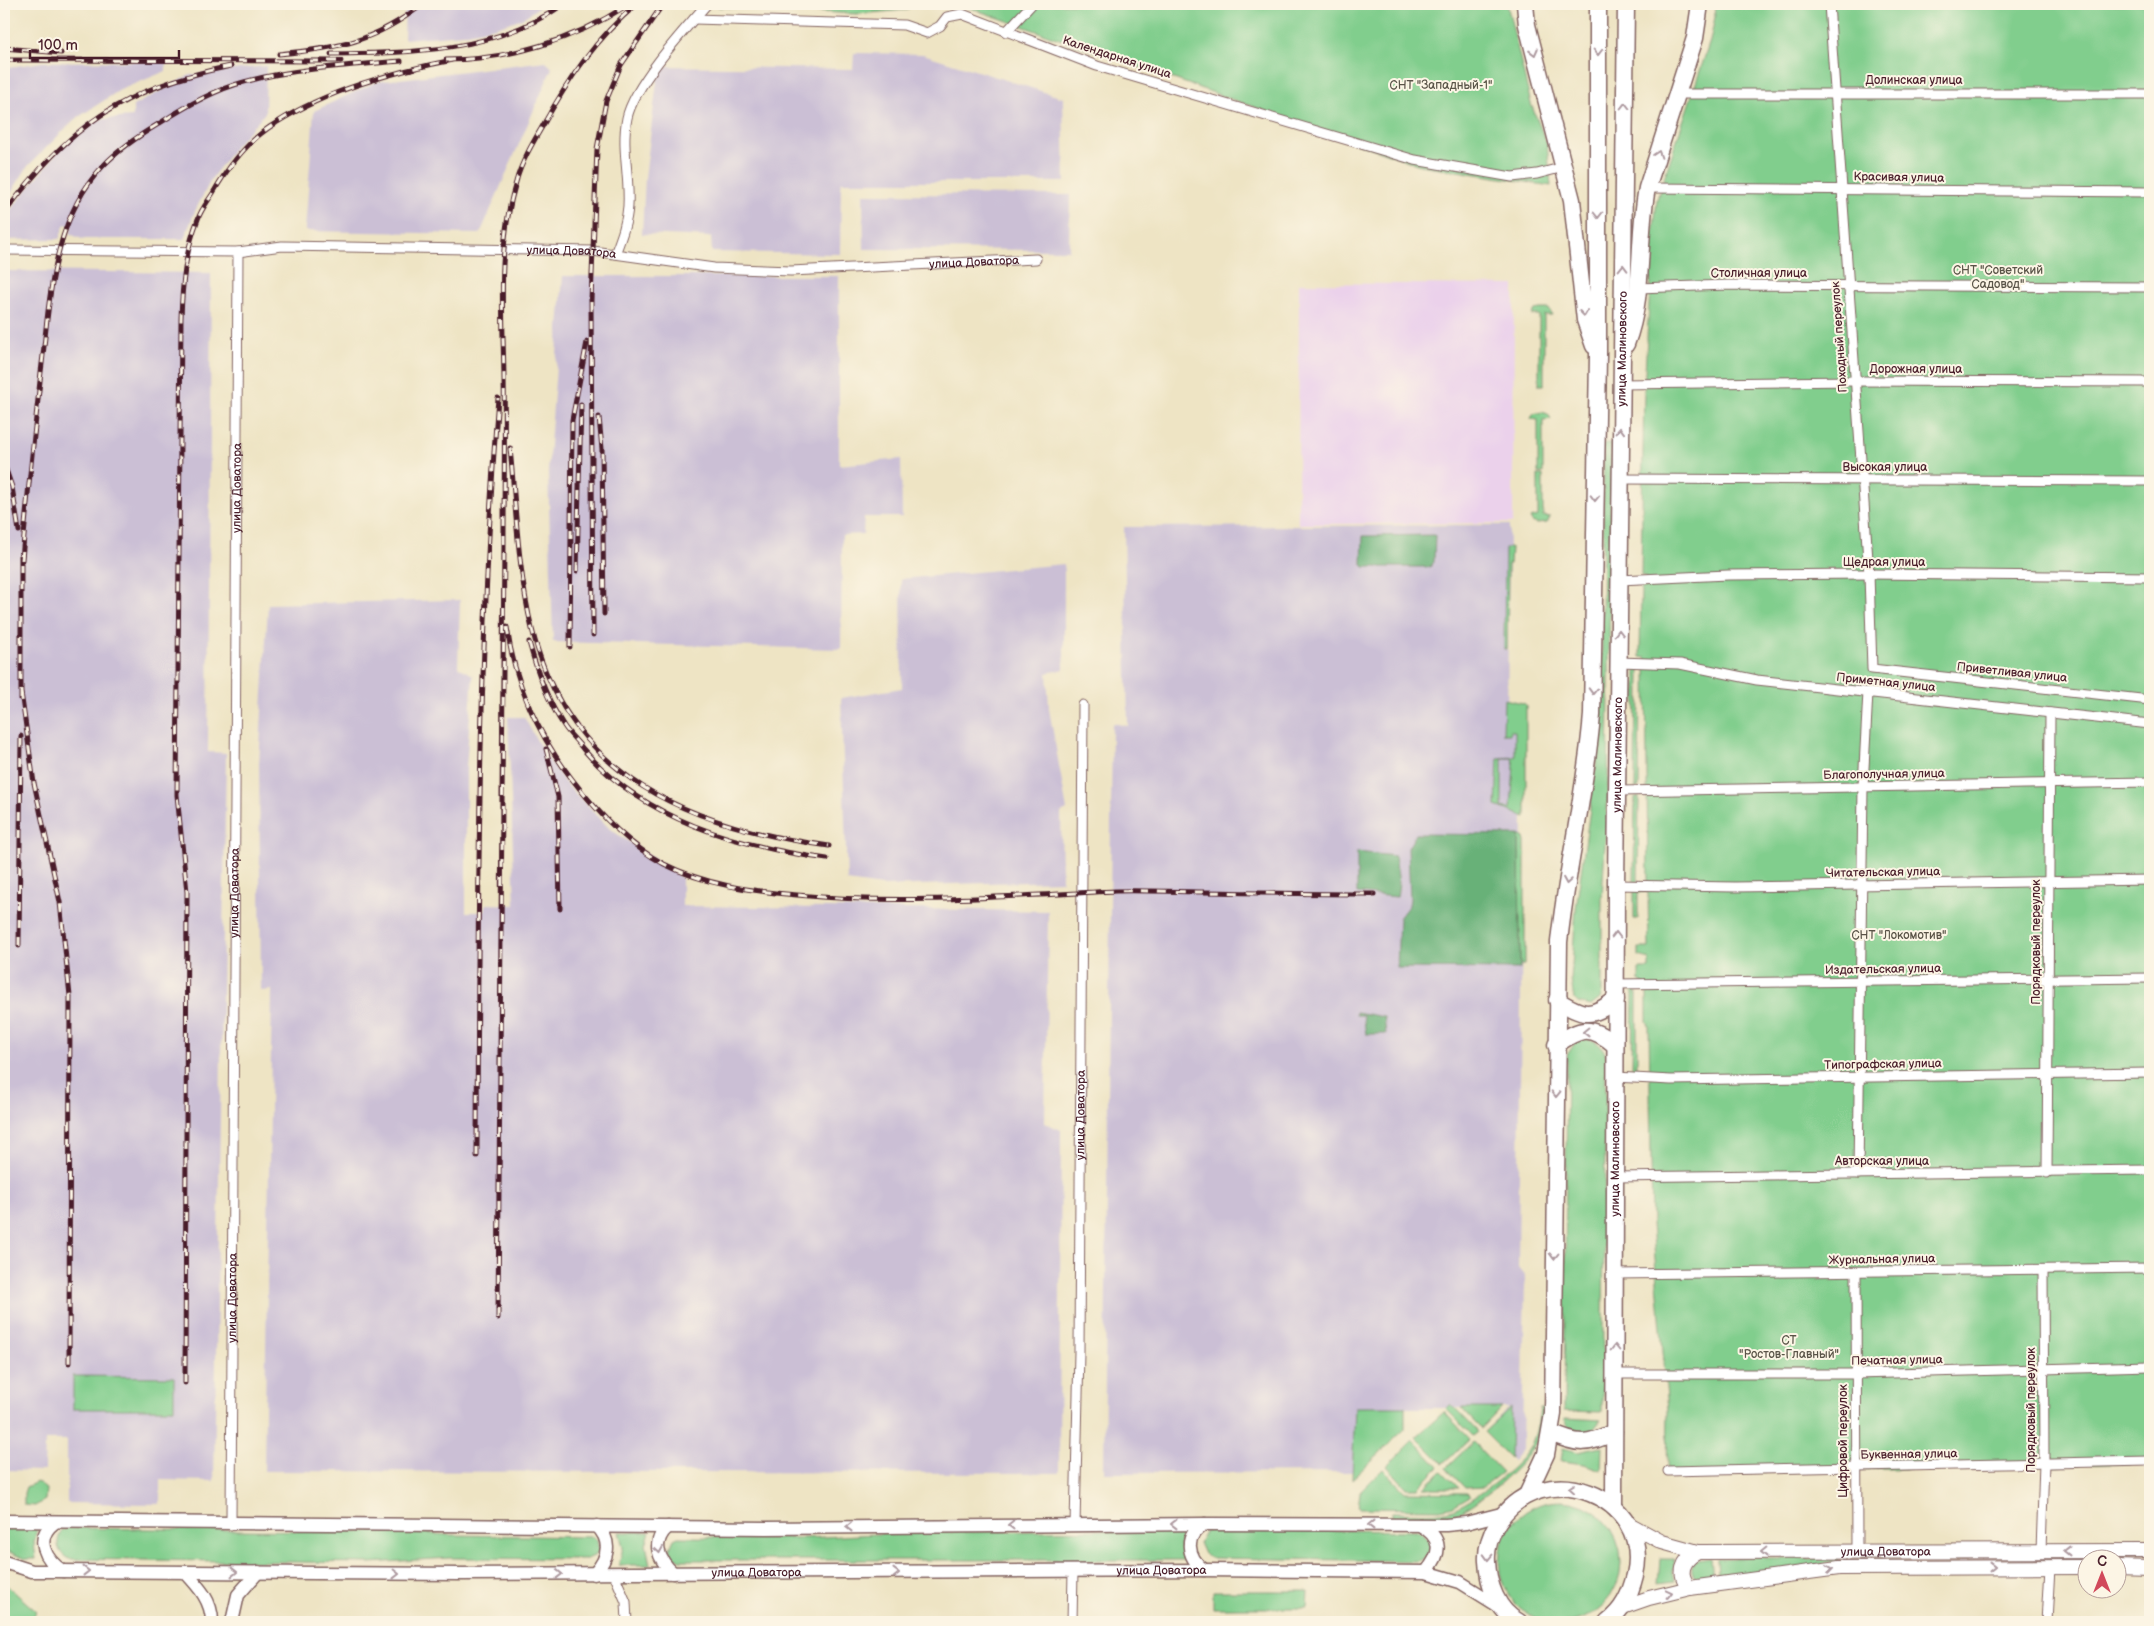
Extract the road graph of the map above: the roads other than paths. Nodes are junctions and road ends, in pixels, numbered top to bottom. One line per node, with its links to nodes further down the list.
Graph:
1 (708, 4): 8 (street)
2 (1032, 4): 9 (street)
3 (1525, 4): 13 (highway, one-way to 13)
4 (1598, 4): 25 (highway, улица Малиновского, one-way to 25)
5 (1626, 4): 24 (highway, улица Малиновского, one-way to 5)
6 (1700, 4): 11 (highway)
7 (1829, 4): 10 (street, Походный переулок)
8 (694, 18): 9 (street, Календарная улица); 19 (street)
9 (1006, 32): 13 (street, Календарная улица)
10 (1834, 92): 11 (street, Долинская улица); 12 (street, Долинская улица); 15 (street, Походный переулок)
11 (1677, 94): 14 (highway, one-way to 11)
12 (2150, 94)
13 (1564, 167): 25 (highway, one-way to 25)
14 (1647, 188): 15 (street, Красивая улица); 22 (highway)
15 (1842, 189): 16 (street, Красивая улица); 21 (street, Походный переулок)
16 (2150, 192)
17 (4, 250): 18 (street)
18 (238, 252): 19 (street, улица Доватора); 85 (street, улица Доватора)
19 (615, 254): 20 (street, улица Доватора)
20 (1036, 259)
21 (1847, 285): 22 (street, Столичная улица); 23 (street, Столичная улица); 26 (street, Походный переулок)
22 (1637, 288): 24 (highway)
23 (2150, 288)
24 (1621, 355): 28 (highway, улица Малиновского)
25 (1598, 356): 54 (highway, улица Малиновского, one-way to 54)
26 (1854, 381): 27 (street, Дорожная улица); 28 (street, Дорожная улица); 29 (street, Походный переулок)
27 (2150, 382)
28 (1621, 384): 30 (highway, улица Малиновского, one-way to 28)
29 (1862, 479): 30 (street, Высокая улица); 31 (street, Высокая улица); 32 (street, Походный переулок)
30 (1620, 480): 34 (highway, улица Малиновского)
31 (2150, 480)
32 (1869, 574): 33 (street, Щедрая улица); 34 (street, Щедрая улица); 36 (street, Походный переулок)
33 (2150, 577)
34 (1619, 580): 35 (highway, улица Малиновского, one-way to 34)
35 (1619, 662): 37 (street, Приметная улица); 45 (highway, улица Малиновского)
36 (1872, 669): 38 (street, Приветливая улица)
37 (1868, 692): 40 (street, Приметная улица); 44 (street)
38 (2150, 700)
39 (1083, 705): 87 (street, улица Доватора)
40 (2050, 712): 41 (street, Приметная улица); 43 (street, Порядковый переулок)
41 (2150, 724)
42 (2150, 782): 43 (street, Благополучная улица)
43 (2049, 784): 44 (street, Благополучная улица); 47 (street, Порядковый переулок)
44 (1863, 787): 45 (street, Благополучная улица); 49 (street)
45 (1618, 791): 48 (highway, улица Малиновского)
46 (2150, 880): 47 (street, Читательская улица)
47 (2049, 883): 49 (street, Читательская улица); 51 (street, Порядковый переулок)
48 (1616, 885): 49 (street, Читательская улица); 53 (highway, улица Малиновского, one-way to 48)
49 (1863, 885): 52 (street)
50 (2150, 978): 51 (street, Издательская улица)
51 (2048, 980): 52 (street, Издательская улица); 58 (street, Порядковый переулок)
52 (1861, 982): 53 (street, Издательская улица); 60 (street)
53 (1616, 992): 54 (highway); 56 (highway, улица Малиновского)
54 (1557, 1000): 55 (highway, улица Малиновского)
55 (1556, 1045): 56 (highway, one-way to 55); 74 (highway, улица Малиновского, one-way to 74)
56 (1615, 1045): 59 (highway, улица Малиновского)
57 (2150, 1073): 58 (street, Типографская улица)
58 (2047, 1074): 60 (street, Типографская улица); 62 (street, Порядковый переулок)
59 (1615, 1077): 60 (street, Типографская улица); 64 (highway, улица Малиновского)
60 (1859, 1077): 63 (street)
61 (2150, 1170): 62 (street, Авторская улица)
62 (2047, 1172): 63 (street, Авторская улица)
63 (1858, 1174): 64 (street, Авторская улица)
64 (1614, 1176): 68 (highway, улица Малиновского)
65 (2150, 1268): 66 (street, Журнальная улица)
66 (2043, 1270): 67 (street, Журнальная улица); 70 (street, Порядковый переулок)
67 (1856, 1272): 68 (street, Журнальная улица); 72 (street, Цифровой переулок)
68 (1614, 1274): 71 (highway, улица Малиновского, one-way to 68)
69 (2150, 1366): 70 (street, Печатная улица)
70 (2043, 1370): 72 (street, Печатная улица); 76 (street, Порядковый переулок)
71 (1614, 1374): 72 (street, Печатная улица); 73 (highway, улица Малиновского)
72 (1856, 1374): 77 (street, Цифровой переулок)
73 (1614, 1432): 74 (highway); 80 (highway, улица Малиновского)
74 (1551, 1433): 79 (highway, улица Малиновского)
75 (2150, 1461): 76 (street, Буквенная улица)
76 (2044, 1463): 77 (street, Буквенная улица); 92 (street, Порядковый переулок)
77 (1856, 1468): 78 (street, Буквенная улица); 91 (street, Цифровой переулок)
78 (1668, 1471)
79 (1527, 1495): 80 (highway, one-way to 79); 81 (highway)
80 (1614, 1506): 84 (highway)
81 (1504, 1513): 88 (street); 111 (highway, one-way to 111)
82 (4, 1521): 83 (street)
83 (54, 1523): 85 (street); 101 (street)
84 (1627, 1523): 94 (main road, улица Доватора); 110 (highway)
85 (231, 1524): 89 (street)
86 (1205, 1524): 87 (street, one-way to 87); 88 (street, one-way to 86); 100 (street)
87 (1075, 1525): 90 (street, one-way to 90)
88 (1420, 1525): 105 (street)
89 (597, 1526): 90 (street); 107 (street)
90 (668, 1527): 106 (street, one-way to 106)
91 (1857, 1551): 92 (main road, улица Доватора); 94 (main road, улица Доватора, one-way to 94)
92 (2041, 1551): 93 (main road, улица Доватора, one-way to 92)
93 (2150, 1551)
94 (1698, 1552): 109 (main road)
95 (4, 1562): 101 (street, улица Доватора)
96 (2050, 1567): 97 (main road, улица Доватора); 109 (main road, улица Доватора, one-way to 96); 116 (street)
97 (2076, 1567)
98 (2126, 1568): 99 (main road)
99 (2150, 1568)
100 (1204, 1570): 102 (street, улица Доватора); 105 (street, улица Доватора)
101 (64, 1571): 103 (street, улица Доватора, one-way to 103)
102 (1073, 1571): 106 (street, улица Доватора, one-way to 102); 115 (street)
103 (185, 1572): 104 (street, улица Доватора, one-way to 104); 112 (street)
104 (258, 1572): 107 (street, улица Доватора, one-way to 107); 113 (street)
105 (1426, 1572): 111 (street, улица Доватора)
106 (673, 1573): 108 (street, улица Доватора)
107 (594, 1574): 108 (street, улица Доватора)
108 (614, 1574): 114 (street)
109 (1690, 1588): 110 (main road, улица Доватора, one-way to 109)
110 (1614, 1617)
111 (1512, 1618)
112 (212, 1622)
113 (232, 1622)
114 (627, 1622)
115 (1072, 1622)
116 (2047, 1622)

